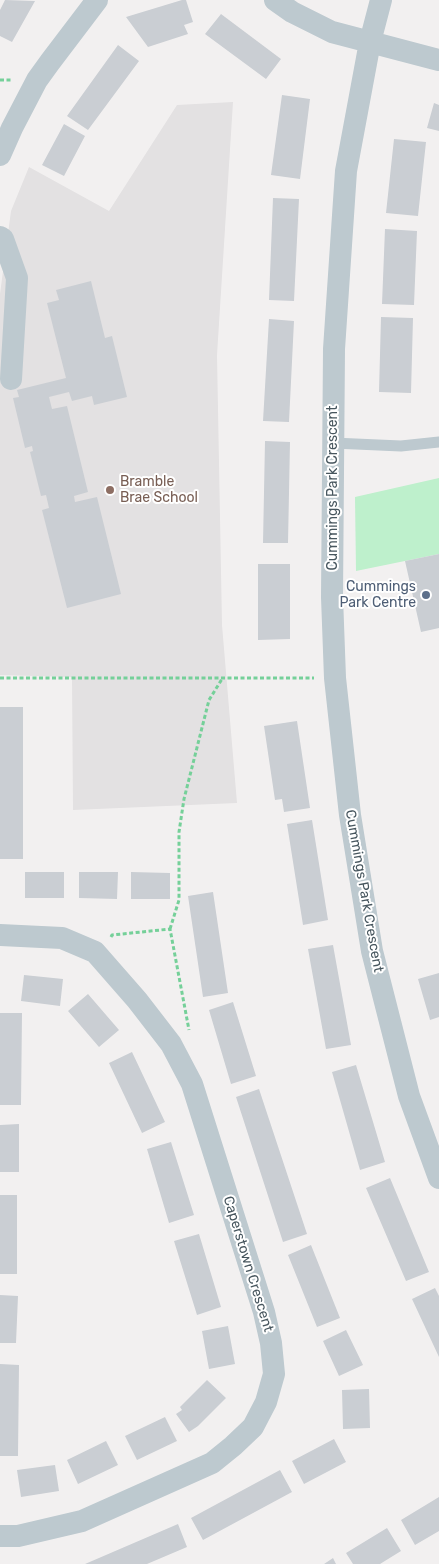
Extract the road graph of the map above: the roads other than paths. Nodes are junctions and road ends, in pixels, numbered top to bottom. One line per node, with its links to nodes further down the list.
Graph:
1 (98, 0): 6 (street)
2 (275, 0): 4 (street)
3 (381, 0): 4 (street, Cummings Park Crescent)
4 (370, 42): 5 (street); 10 (street, Cummings Park Crescent)
5 (439, 60)
6 (0, 155)
7 (0, 237): 8 (street)
8 (11, 379)
9 (439, 442): 10 (lane)
10 (332, 443): 12 (street, Cummings Park Crescent)
11 (0, 936): 13 (street, Caperstown Crescent)
12 (439, 1178)
13 (0, 1536)

